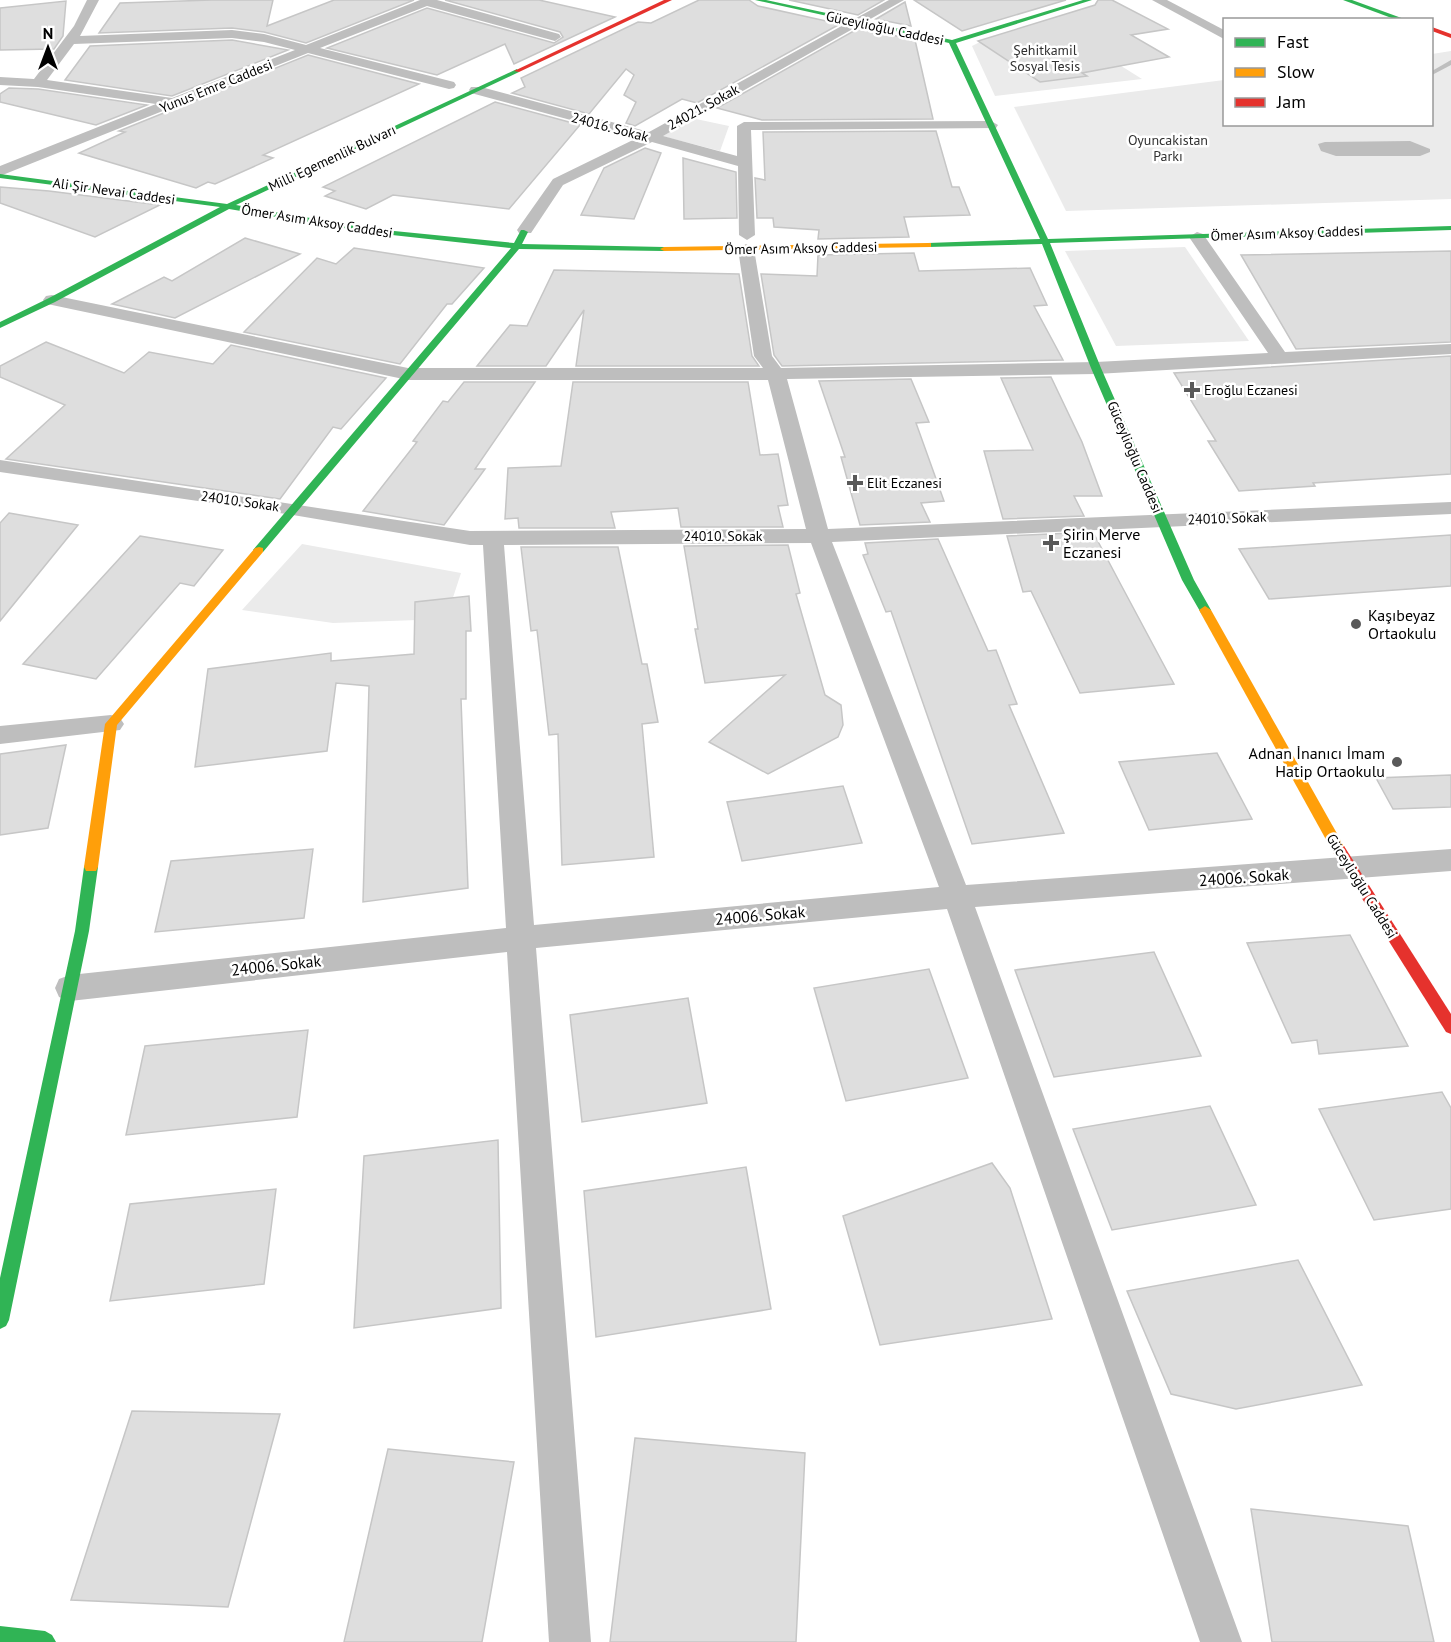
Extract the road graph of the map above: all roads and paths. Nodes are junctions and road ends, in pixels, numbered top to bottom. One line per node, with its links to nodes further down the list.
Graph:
1 (93, 0): 17 (street)
2 (669, 0): 26 (street, Milli Egemenlik Bulvarı)
3 (758, 0): 12 (street, Güceylioğlu Caddesi)
4 (898, 0): 12 (street, 24021. Sokak)
5 (1089, 0): 18 (street)
6 (1158, 0): 14 (street)
7 (429, 1): 10 (street, Yunus Emre Caddesi); 15 (street)
8 (1352, 1): 11 (street)
9 (392, 3): 10 (street)
10 (412, 8): 20 (street, Yunus Emre Caddesi)
11 (1399, 18)
12 (858, 22): 18 (street, Güceylioğlu Caddesi); 29 (street, 24021. Sokak)
13 (1433, 30): 16 (street)
14 (1223, 34)
15 (560, 35): 19 (street)
16 (1451, 36)
17 (70, 40): 20 (street); 24 (street)
18 (952, 42): 31 (street, Güceylioğlu Caddesi)
19 (535, 46)
20 (311, 48): 25 (street); 28 (street, Yunus Emre Caddesi)
21 (1451, 62): 22 (lane)
22 (1433, 72)
23 (0, 81): 24 (street)
24 (38, 83): 28 (street)
25 (454, 83): 27 (street)
26 (476, 90): 32 (street, 24016. Sokak); 38 (street, Milli Egemenlik Bulvarı)
27 (428, 95)
28 (174, 102): 34 (street, Yunus Emre Caddesi)
29 (694, 112): 30 (street); 32 (street, 24021. Sokak)
30 (714, 118)
31 (992, 125): 33 (street); 48 (street, Güceylioğlu Caddesi)
32 (649, 138): 33 (street, 24016. Sokak); 42 (street, 24021. Sokak)
33 (745, 163): 47 (street)
34 (0, 171)
35 (0, 176): 37 (street, Ali Şir Nevai Caddesi)
36 (219, 193): 37 (street)
37 (198, 202): 38 (street, Ali Şir Nevai Caddesi); 39 (street)
38 (228, 206): 40 (street, Ömer Asım Aksoy Caddesi); 49 (street, Ömer Asım Aksoy Caddesi); 50 (street, Milli Egemenlik Bulvarı)
39 (178, 212)
40 (344, 212)
41 (1451, 228): 46 (street, Ömer Asım Aksoy Caddesi)
42 (519, 230): 43 (street); 49 (street)
43 (546, 231)
44 (845, 232): 47 (street, Ömer Asım Aksoy Caddesi)
45 (681, 235): 47 (street, Ömer Asım Aksoy Caddesi)
46 (1197, 237): 48 (street, Ömer Asım Aksoy Caddesi); 53 (street)
47 (747, 242): 48 (street, Ömer Asım Aksoy Caddesi); 49 (street, Ömer Asım Aksoy Caddesi); 56 (street)
48 (1045, 242): 54 (street, Güceylioğlu Caddesi)
49 (517, 246): 55 (street)
50 (52, 300): 51 (street, Milli Egemenlik Bulvarı); 55 (street)
51 (0, 325)
52 (1451, 349): 53 (street)
53 (1280, 358): 54 (street)
54 (1096, 368): 56 (street); 60 (street, Güceylioğlu Caddesi)
55 (408, 374): 56 (street); 59 (street)
56 (776, 374): 61 (street)
57 (3, 471): 59 (street, 24010. Sokak)
58 (1451, 508): 60 (street, 24010. Sokak)
59 (293, 509): 62 (street, 24010. Sokak); 63 (street)
60 (1162, 520): 61 (street, 24010. Sokak); 66 (street, Güceylioğlu Caddesi)
61 (819, 536): 62 (street, 24010. Sokak); 67 (street)
62 (493, 538): 68 (street)
63 (111, 724): 64 (street); 69 (street)
64 (0, 735)
65 (1451, 860): 66 (street, 24006. Sokak)
66 (1350, 870): 67 (street, 24006. Sokak); 70 (street, Güceylioğlu Caddesi)
67 (957, 897): 68 (street, 24006. Sokak); 75 (street)
68 (521, 937): 69 (street, 24006. Sokak); 74 (street)
69 (70, 988): 71 (street)
70 (1451, 1027)
71 (0, 1320)
72 (0, 1637): 73 (street)
73 (45, 1642)
74 (570, 1642)
75 (1221, 1642)

